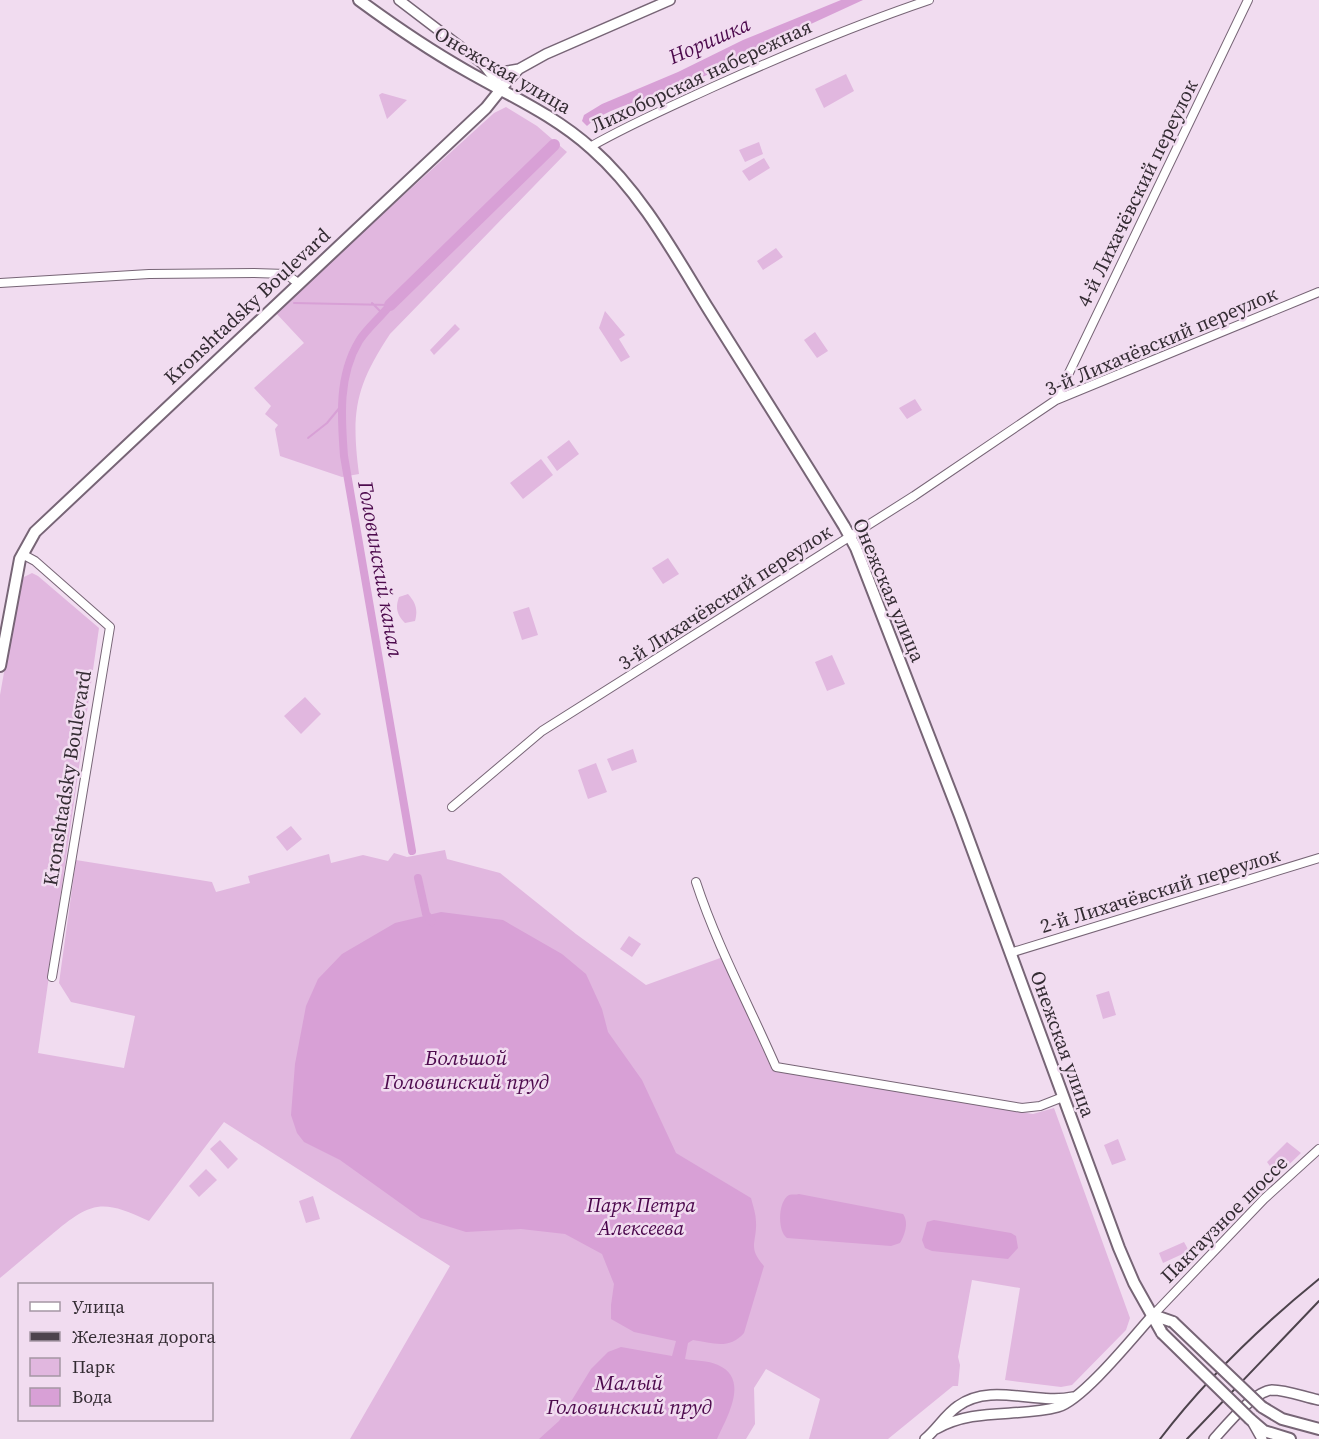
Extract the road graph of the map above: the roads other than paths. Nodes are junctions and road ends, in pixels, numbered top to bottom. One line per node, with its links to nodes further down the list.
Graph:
1 (359, 0): 8 (main road, Онежская улица)
2 (399, 0): 6 (street)
3 (670, 0): 7 (street)
4 (929, 0): 9 (street, Лихоборская набережная)
5 (1248, 0): 13 (street, 4-й Лихачёвский переулок)
6 (483, 64): 7 (street); 8 (street)
7 (519, 69): 8 (street)
8 (502, 88): 9 (main road, Онежская улица); 11 (main road, Kronshtadsky Boulevard)
9 (590, 147): 14 (main road, Онежская улица)
10 (0, 283): 11 (street)
11 (298, 283): 15 (main road, Kronshtadsky Boulevard)
12 (1319, 292): 13 (street, 3-й Лихачёвский переулок)
13 (1056, 400): 14 (street, 3-й Лихачёвский переулок)
14 (850, 536): 17 (street, 3-й Лихачёвский переулок); 20 (main road, Онежская улица)
15 (22, 554): 16 (main road, Kronshtadsky Boulevard); 21 (street, Kronshtadsky Boulevard)
16 (0, 666)
17 (452, 807)
18 (1319, 858): 20 (street, 2-й Лихачёвский переулок)
19 (696, 882): 22 (street)
20 (1010, 953): 22 (main road, Онежская улица)
21 (52, 977)
22 (1063, 1097): 24 (main road, Онежская улица)
23 (1319, 1149): 24 (street, Пакгаузное шоссе)
24 (1153, 1314): 25 (street); 27 (main road, Онежская улица, bridge); 29 (main road, bridge)
25 (1075, 1397): 28 (street); 28 (street)
26 (1319, 1400): 31 (street)
27 (1250, 1419): 32 (street); 33 (main road)
28 (936, 1429): 30 (street)
29 (1319, 1429)
30 (925, 1439)
31 (1214, 1439)
32 (1262, 1439)
33 (1290, 1439)

